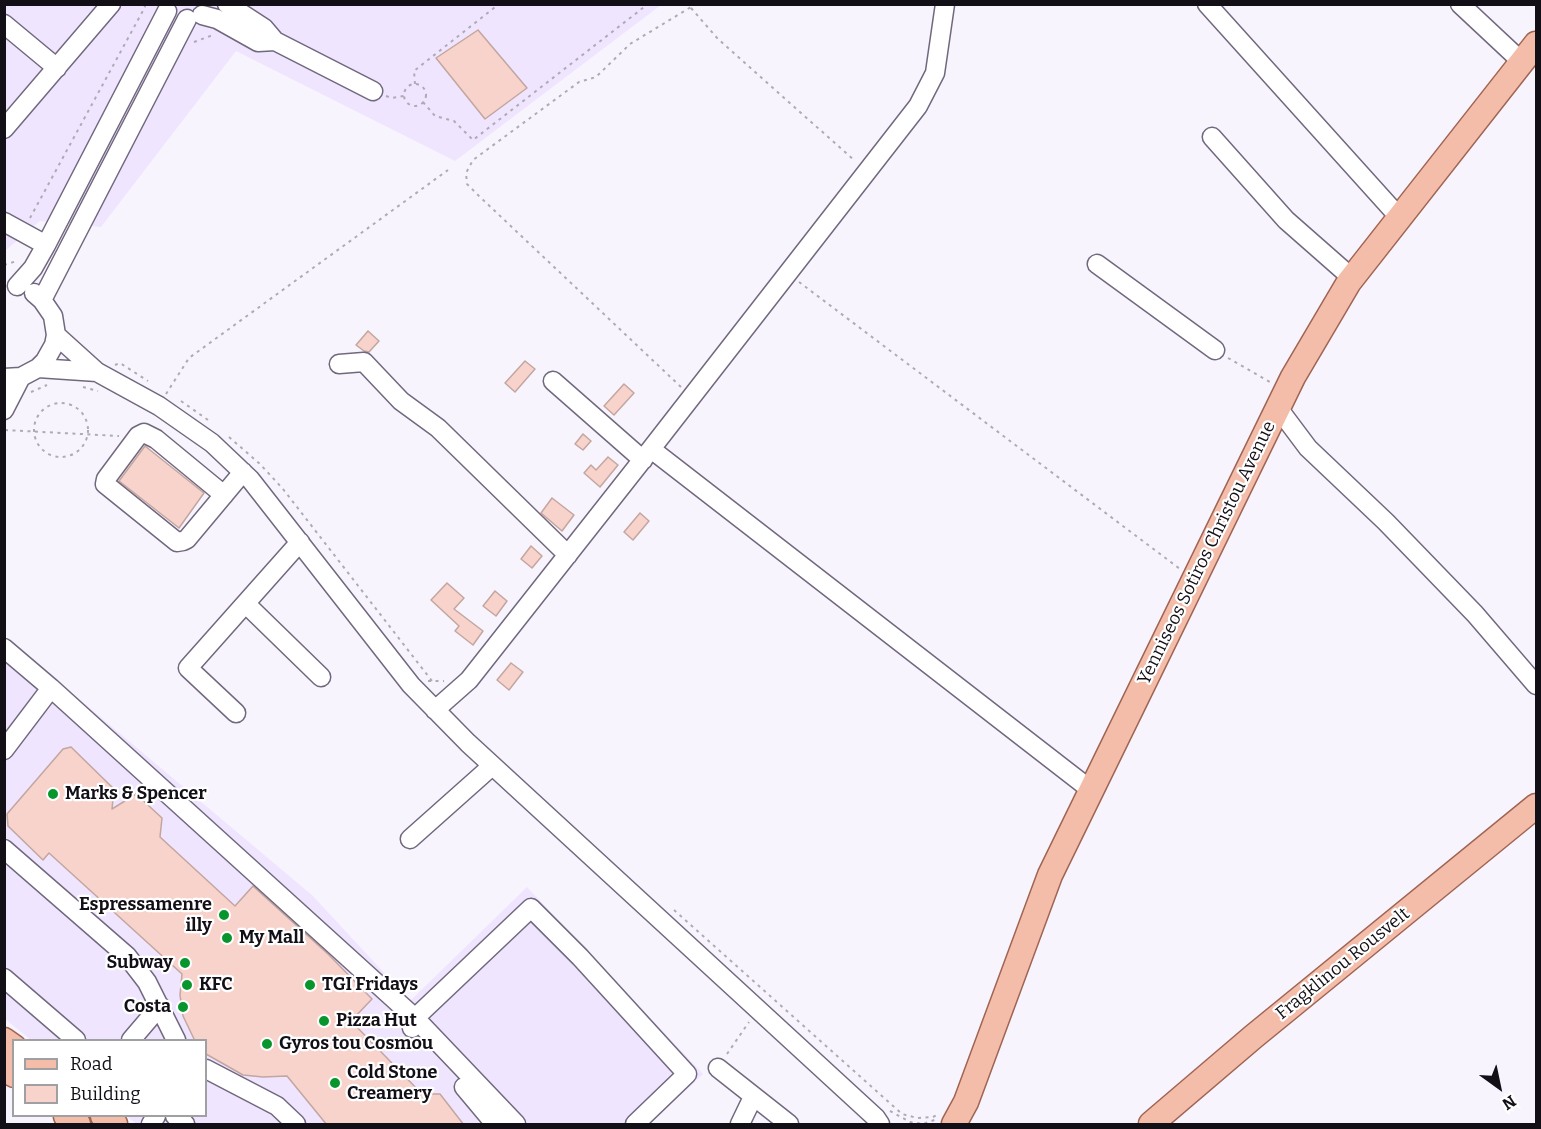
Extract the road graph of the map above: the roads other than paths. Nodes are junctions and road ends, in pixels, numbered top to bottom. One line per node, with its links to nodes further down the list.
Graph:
1 (111, 4): 11 (street)
2 (227, 4): 9 (street)
3 (945, 4): 31 (street)
4 (1207, 4): 15 (street)
5 (1460, 4): 10 (street)
6 (165, 8): 7 (street); 17 (street)
7 (200, 13): 9 (street); 21 (street)
8 (4, 24): 11 (street)
9 (274, 41): 12 (street)
10 (1529, 53): 15 (main road, Yenniseos Sotiros Christou Avenue)
11 (57, 68): 13 (street)
12 (373, 91)
13 (4, 129)
14 (1212, 137): 19 (street)
15 (1399, 217): 19 (main road, Yenniseos Sotiros Christou Avenue)
16 (4, 222): 17 (street)
17 (46, 245): 20 (street)
18 (1097, 264): 23 (street)
19 (1352, 278): 29 (main road, Yenniseos Sotiros Christou Avenue)
20 (11, 286): 21 (street)
21 (42, 300): 22 (street)
22 (56, 335): 25 (street); 26 (street)
23 (1215, 350)
24 (339, 364): 35 (street)
25 (38, 368): 26 (street); 28 (street)
26 (97, 372): 32 (street)
27 (553, 381): 31 (street)
28 (18, 382): 30 (street)
29 (1282, 400): 39 (street); 45 (main road, Yenniseos Sotiros Christou Avenue)
30 (5, 417)
31 (647, 455): 35 (street); 45 (street)
32 (243, 472): 33 (street); 34 (street)
33 (224, 495): 33 (street)
34 (300, 542): 36 (street); 41 (street)
35 (568, 555): 41 (street)
36 (246, 604): 38 (street); 42 (street)
37 (4, 648): 40 (street)
38 (321, 677)
39 (1536, 685)
40 (51, 688): 43 (street); 51 (street)
41 (435, 710): 44 (street)
42 (236, 713)
43 (4, 750)
44 (492, 766): 47 (street); 59 (street)
45 (1091, 790): 58 (main road, Yenniseos Sotiros Christou Avenue)
46 (1536, 806): 66 (main road, Fragklinou Rousvelt)
47 (410, 839)
48 (4, 849): 50 (street)
49 (4, 978): 52 (street)
50 (160, 1006): 53 (street); 54 (street)
51 (415, 1018): 61 (street); 62 (street); 63 (street)
52 (74, 1039)
53 (133, 1039)
54 (175, 1039)
55 (718, 1068): 57 (street)
56 (207, 1070): 60 (street)
57 (753, 1097): 64 (street); 65 (street)
58 (950, 1117)
59 (882, 1122)
60 (296, 1125)
61 (495, 1125)
62 (516, 1125)
63 (635, 1125)
64 (740, 1125)
65 (789, 1125)
66 (1151, 1125)

